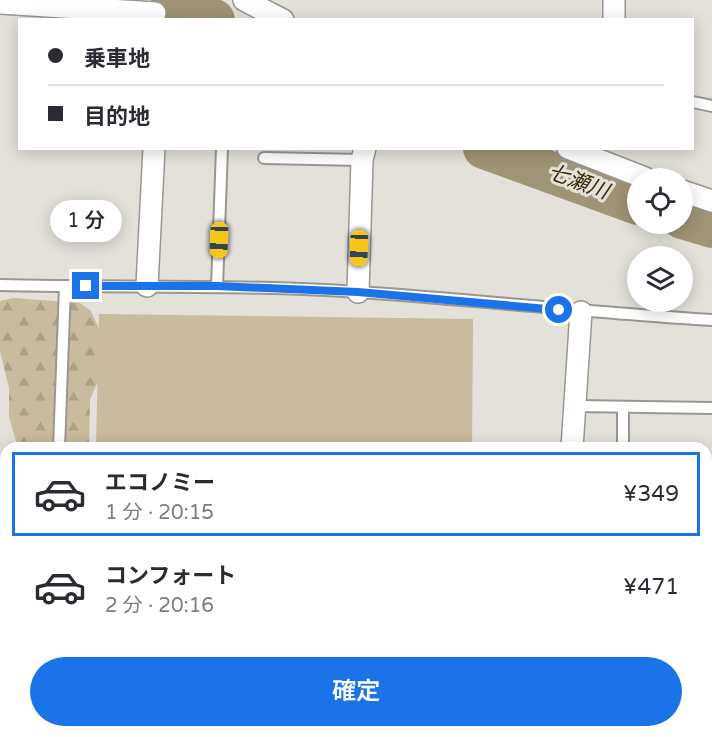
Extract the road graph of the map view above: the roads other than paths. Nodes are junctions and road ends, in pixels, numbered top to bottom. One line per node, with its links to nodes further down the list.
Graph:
1 (129, 0): 5 (street)
2 (244, 0): 6 (street)
3 (614, 0): 7 (street)
4 (0, 3): 5 (street)
5 (158, 10)
6 (279, 18)
7 (614, 18)
8 (694, 102): 9 (lane)
9 (712, 106)
10 (154, 150): 22 (street)
11 (222, 150): 23 (lane)
12 (573, 150): 16 (street)
13 (618, 150): 16 (street)
14 (364, 154): 15 (lane); 24 (street)
15 (264, 158)
16 (619, 170): 17 (street)
17 (627, 172)
18 (693, 195): 19 (street)
19 (712, 201)
20 (0, 285): 21 (lane)
21 (65, 286): 22 (lane); 30 (lane)
22 (147, 286): 23 (lane)
23 (217, 286): 24 (lane)
24 (358, 292): 25 (lane)
25 (581, 312): 26 (lane); 27 (street)
26 (712, 320)
27 (575, 406): 28 (lane); 31 (street)
28 (623, 408): 29 (lane); 32 (lane)
29 (712, 408)
30 (59, 442)
31 (572, 442)
32 (623, 442)

